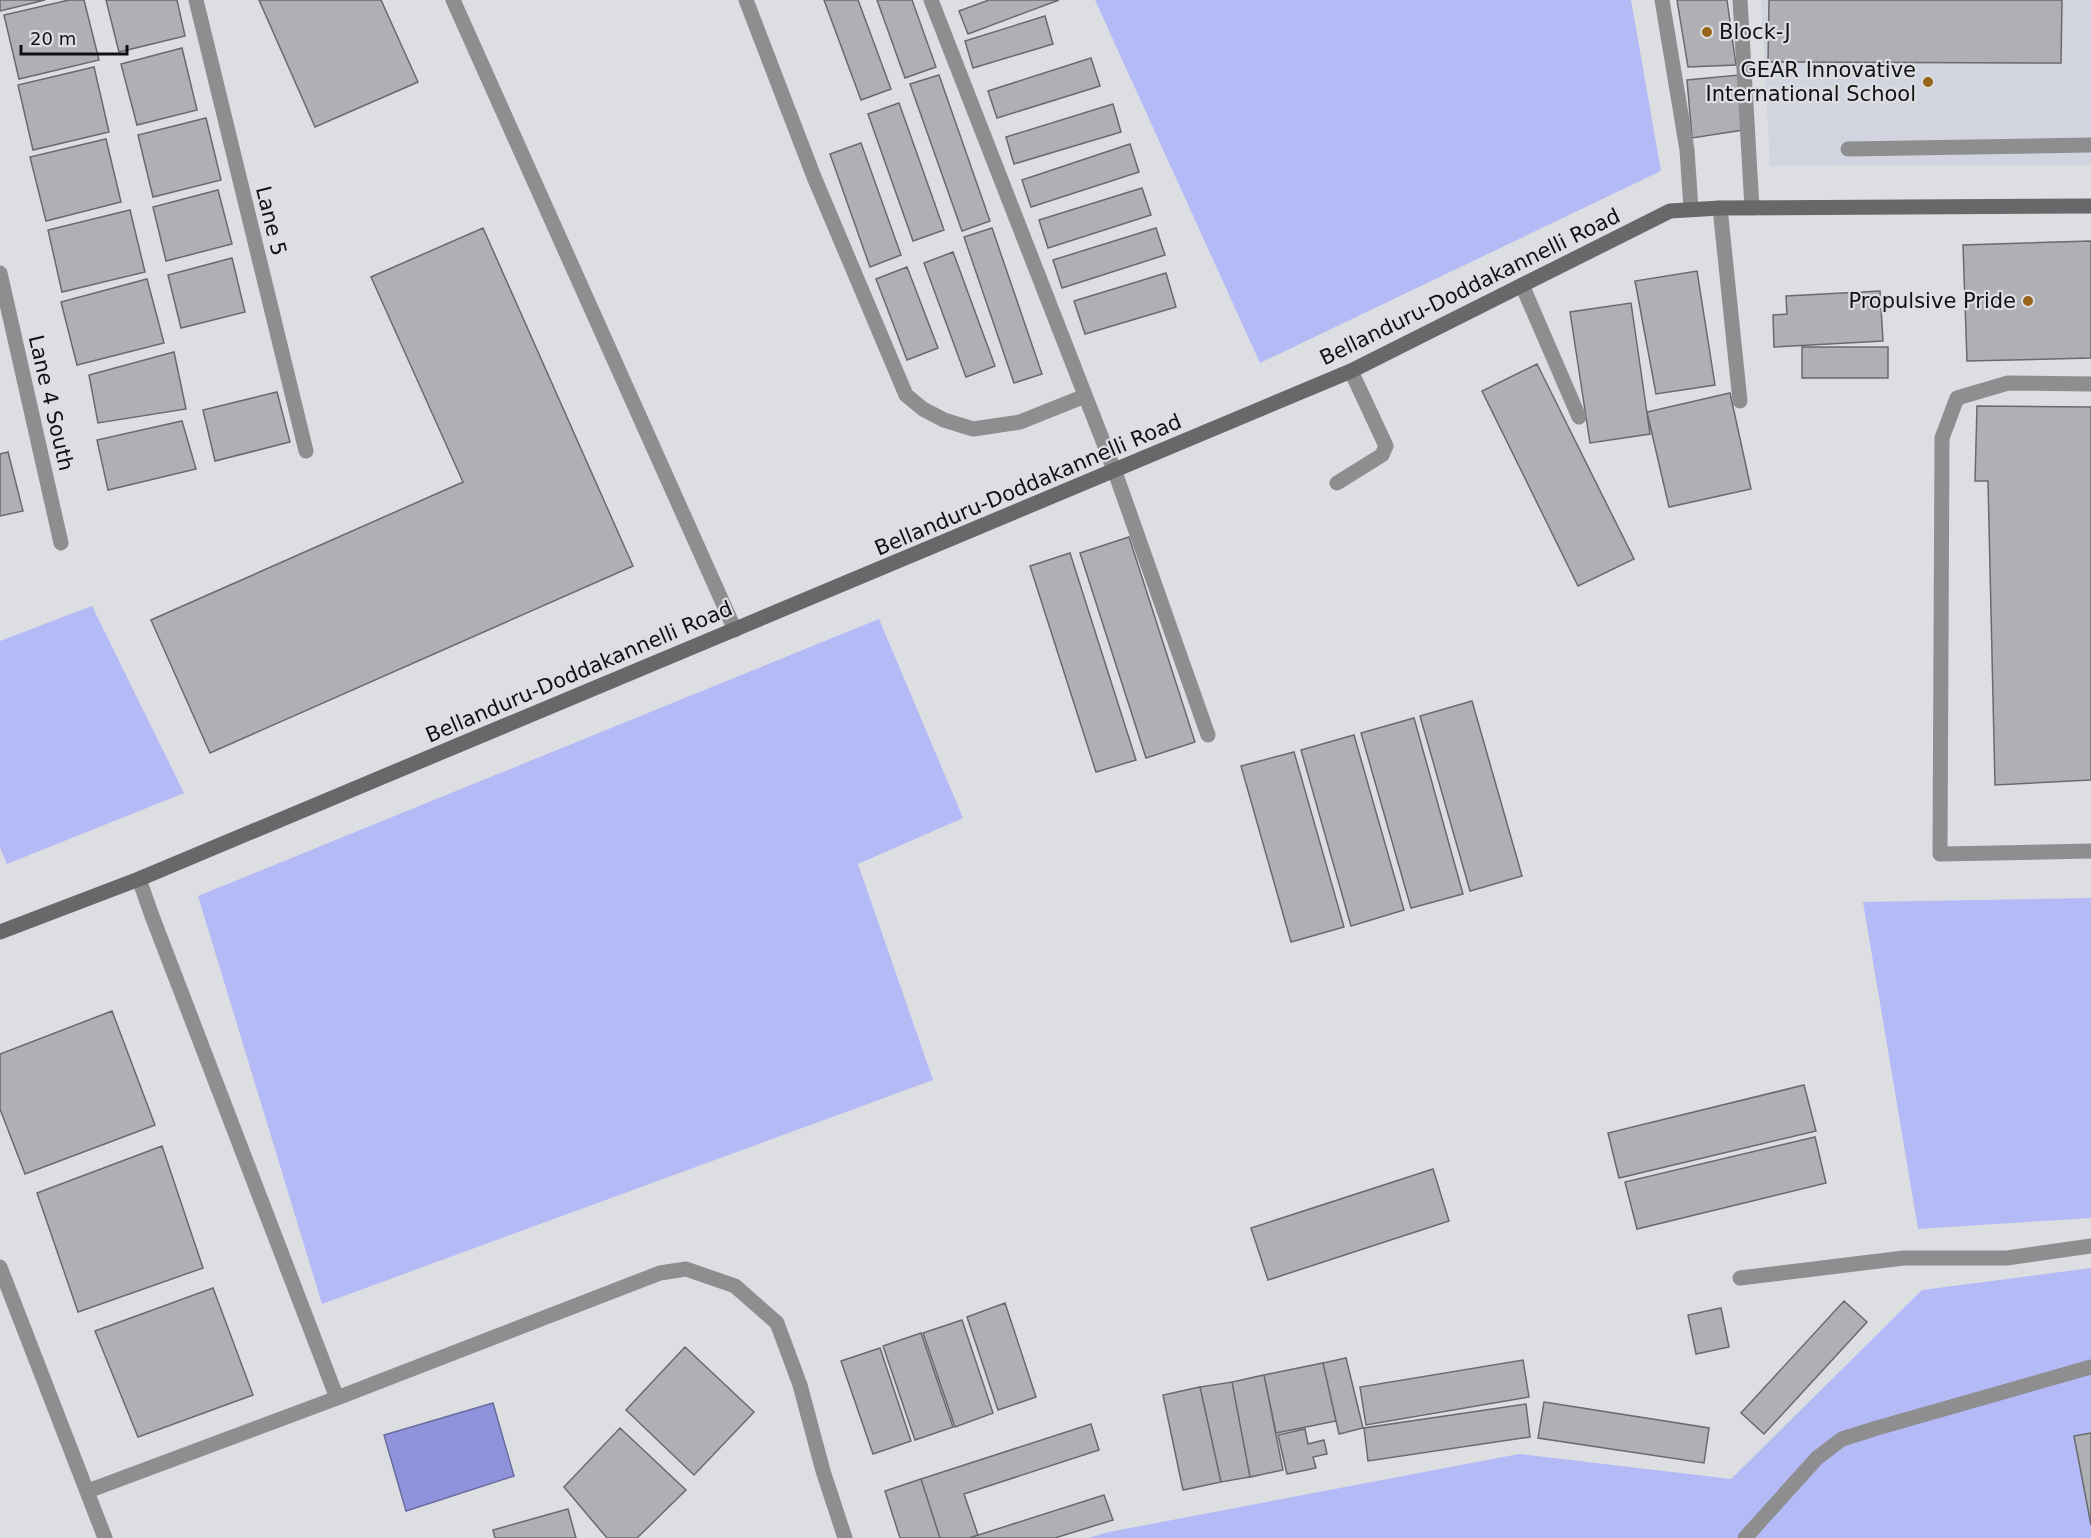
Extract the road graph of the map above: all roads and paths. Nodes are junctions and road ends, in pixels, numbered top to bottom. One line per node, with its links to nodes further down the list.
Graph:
1 (196, 0): 20 (street, Lane 5)
2 (453, 0): 24 (street)
3 (746, 0): 17 (street)
4 (931, 0): 17 (street)
5 (1662, 0): 12 (street)
6 (1740, 0): 11 (street)
7 (2091, 145): 8 (street)
8 (1848, 149)
9 (2091, 206): 11 (street, Bellanduru-Doddakannelli Road)
10 (1720, 208): 11 (street, Bellanduru-Doddakannelli Road); 12 (street, Bellanduru-Doddakannelli Road); 18 (street)
11 (1752, 208)
12 (1691, 209): 14 (street, Bellanduru-Doddakannelli Road)
13 (0, 273): 23 (street, Lane 4 South)
14 (1522, 285): 15 (street, Bellanduru-Doddakannelli Road); 19 (street)
15 (1351, 372): 21 (street, Bellanduru-Doddakannelli Road); 22 (street)
16 (2091, 384): 26 (street)
17 (1085, 396): 21 (street)
18 (1740, 401)
19 (1579, 417)
20 (306, 452)
21 (1115, 472): 24 (street, Bellanduru-Doddakannelli Road); 25 (street)
22 (1337, 483)
23 (61, 543)
24 (735, 630): 27 (street, Bellanduru-Doddakannelli Road)
25 (1208, 735)
26 (2091, 851)
27 (139, 879): 28 (street, Bellanduru-Doddakannelli Road); 33 (street)
28 (0, 932)
29 (2091, 1246): 31 (street)
30 (0, 1267): 34 (street)
31 (1740, 1278)
32 (2091, 1367): 37 (street)
33 (337, 1398): 34 (street); 36 (street)
34 (88, 1491): 35 (street)
35 (105, 1538)
36 (845, 1538)
37 (1745, 1538)

